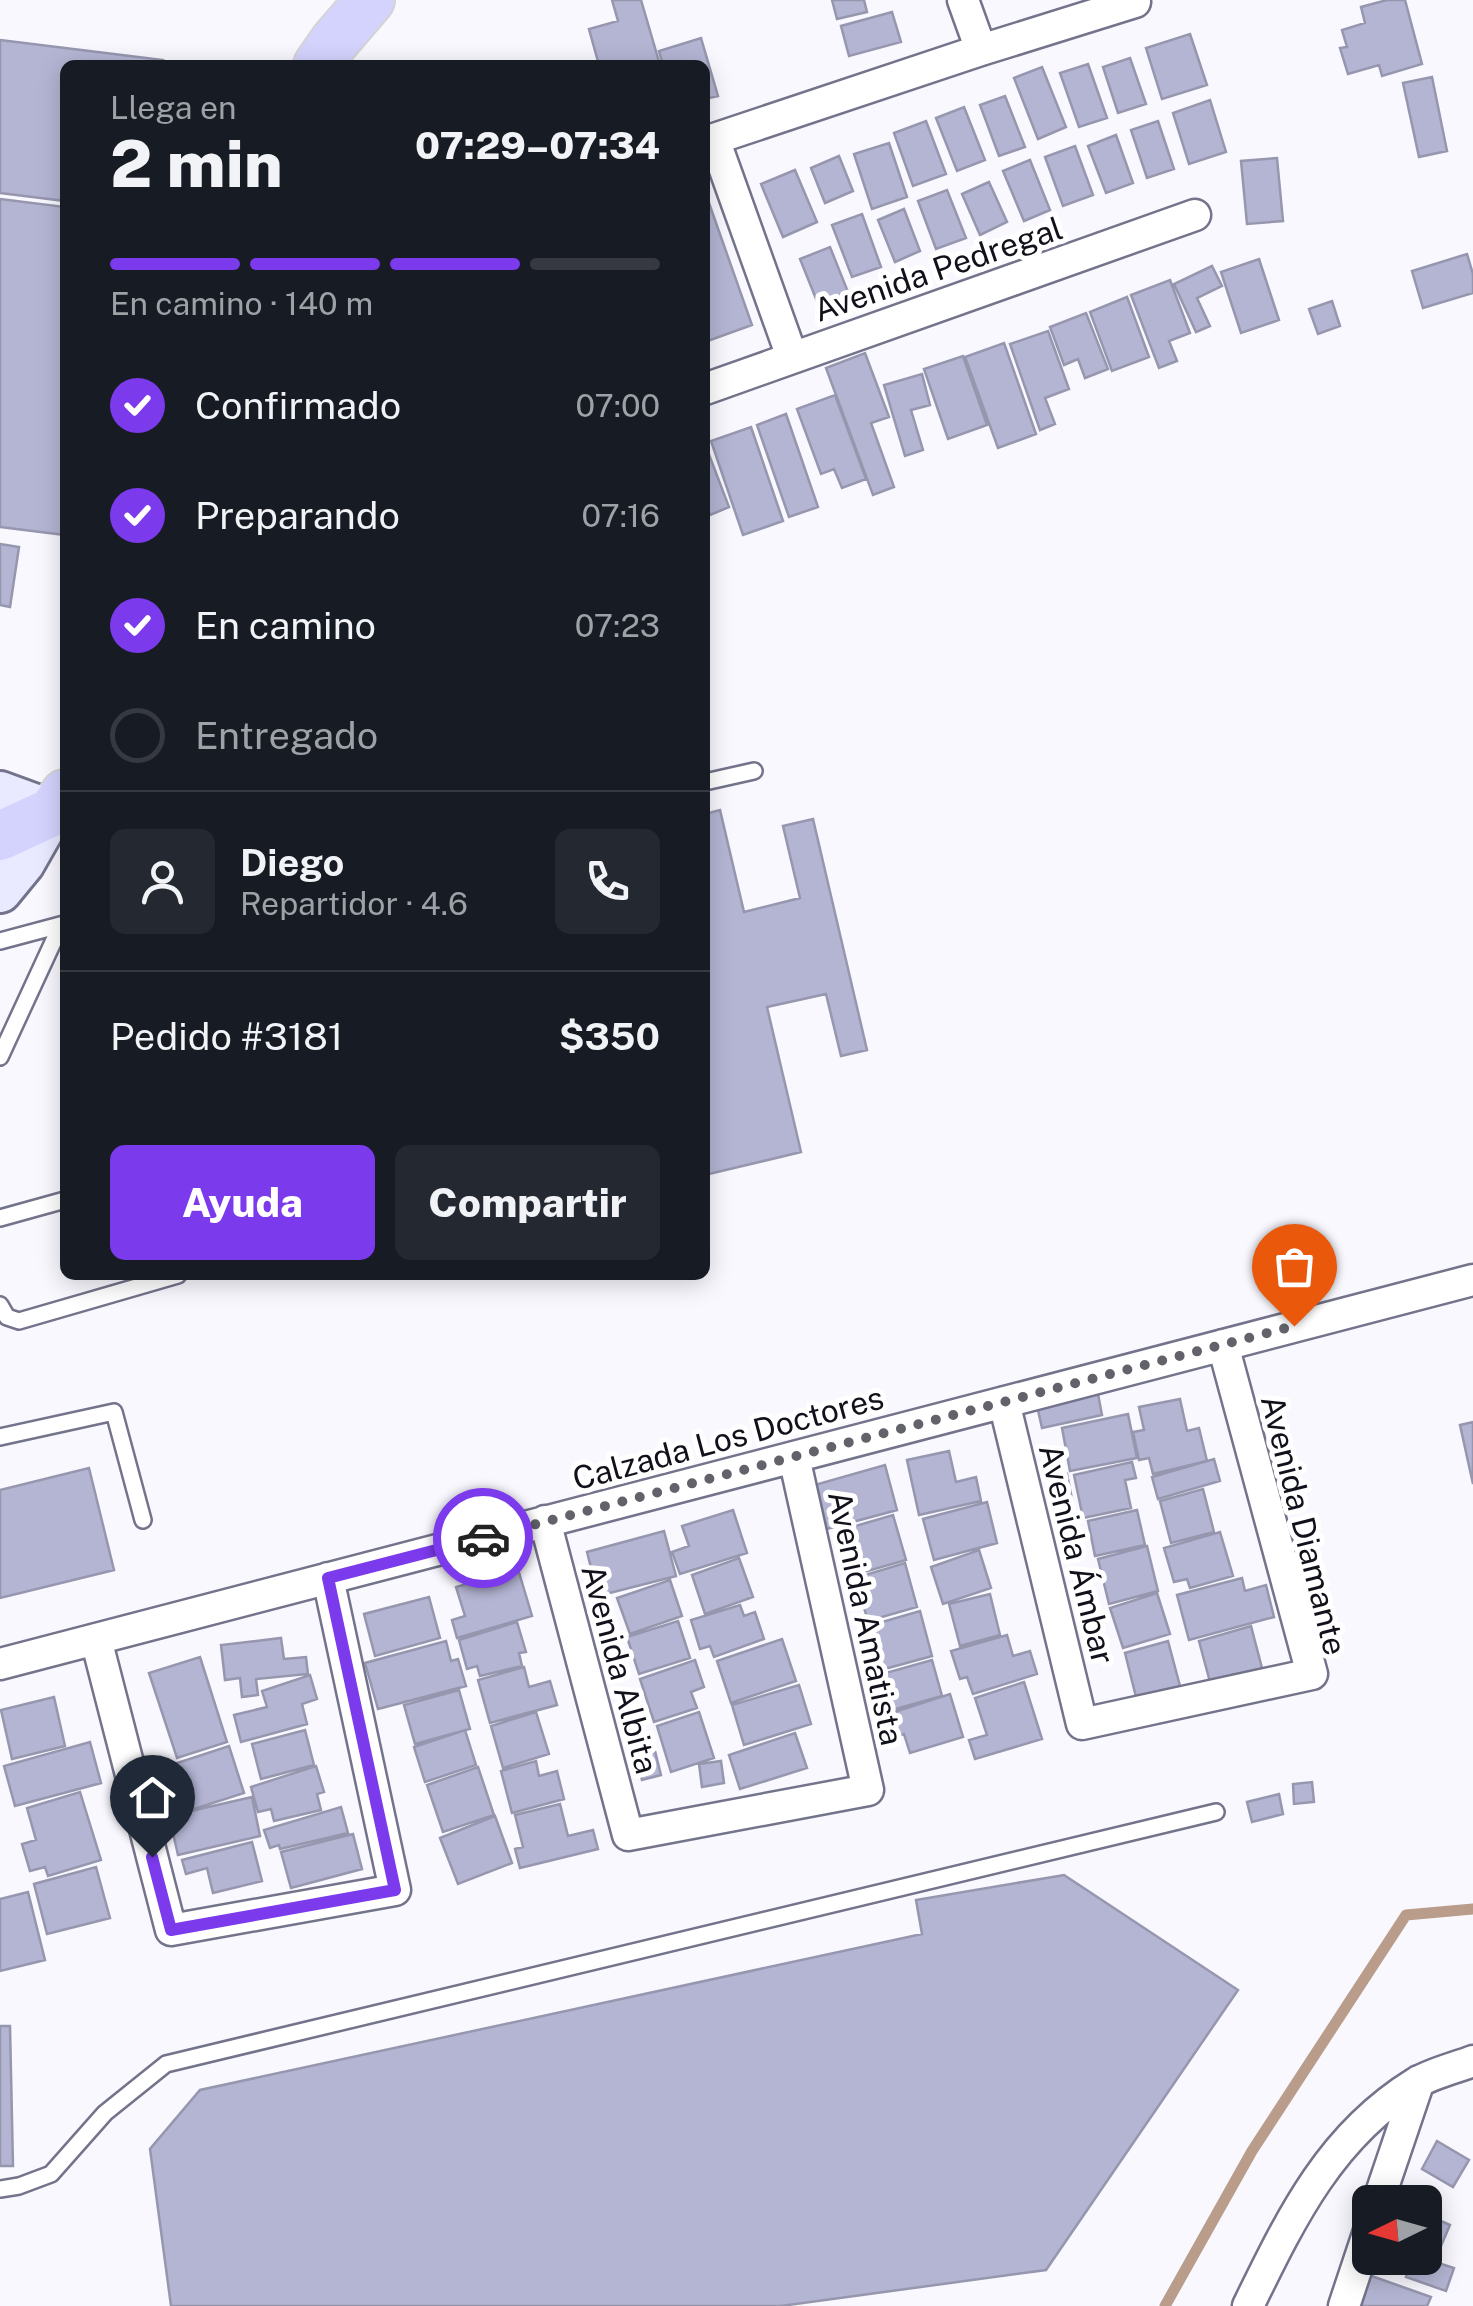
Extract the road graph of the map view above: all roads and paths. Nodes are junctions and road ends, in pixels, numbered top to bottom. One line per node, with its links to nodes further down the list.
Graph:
1 (370, 0): 5 (main road)
2 (964, 0): 4 (street)
3 (1136, 2): 4 (street)
4 (982, 50): 7 (street)
5 (321, 60)
6 (1195, 215): 7 (street, Avenida Pedregal)
7 (792, 358): 8 (street, Avenida Pedregal)
8 (710, 386)
9 (754, 772): 10 (lane)
10 (710, 781)
11 (0, 793): 12 (main road)
12 (60, 810)
13 (60, 810): 15 (main road)
14 (60, 811): 16 (main road)
15 (0, 836)
16 (0, 891)
17 (60, 925): 19 (lane)
18 (60, 930): 20 (lane)
19 (0, 941)
20 (0, 1057)
21 (60, 1201): 22 (lane)
22 (0, 1218)
23 (160, 1280): 25 (lane)
24 (1473, 1280): 26 (street, Calzada Los Doctores)
25 (0, 1306)
26 (1222, 1345): 27 (street, Calzada Los Doctores); 35 (street, Avenida Diamante)
27 (1004, 1402): 29 (street, Calzada Los Doctores); 35 (street, Avenida Ámbar)
28 (0, 1437): 30 (lane)
29 (794, 1456): 31 (street, Calzada Los Doctores); 37 (street, Avenida Amatista)
30 (143, 1520)
31 (545, 1522): 32 (street, Calzada Los Doctores); 37 (street, Avenida Albita)
32 (328, 1578): 33 (street, Calzada Los Doctores); 33 (street)
33 (96, 1639): 34 (street, Calzada Los Doctores)
34 (0, 1664)
35 (1082, 1724)
36 (1216, 1812): 41 (lane)
37 (628, 1835)
38 (1473, 2060): 39 (street)
39 (1419, 2081): 40 (street); 43 (street)
40 (1384, 2185)
41 (0, 2189)
42 (1354, 2275): 44 (street)
43 (1248, 2306)
44 (1344, 2306)

